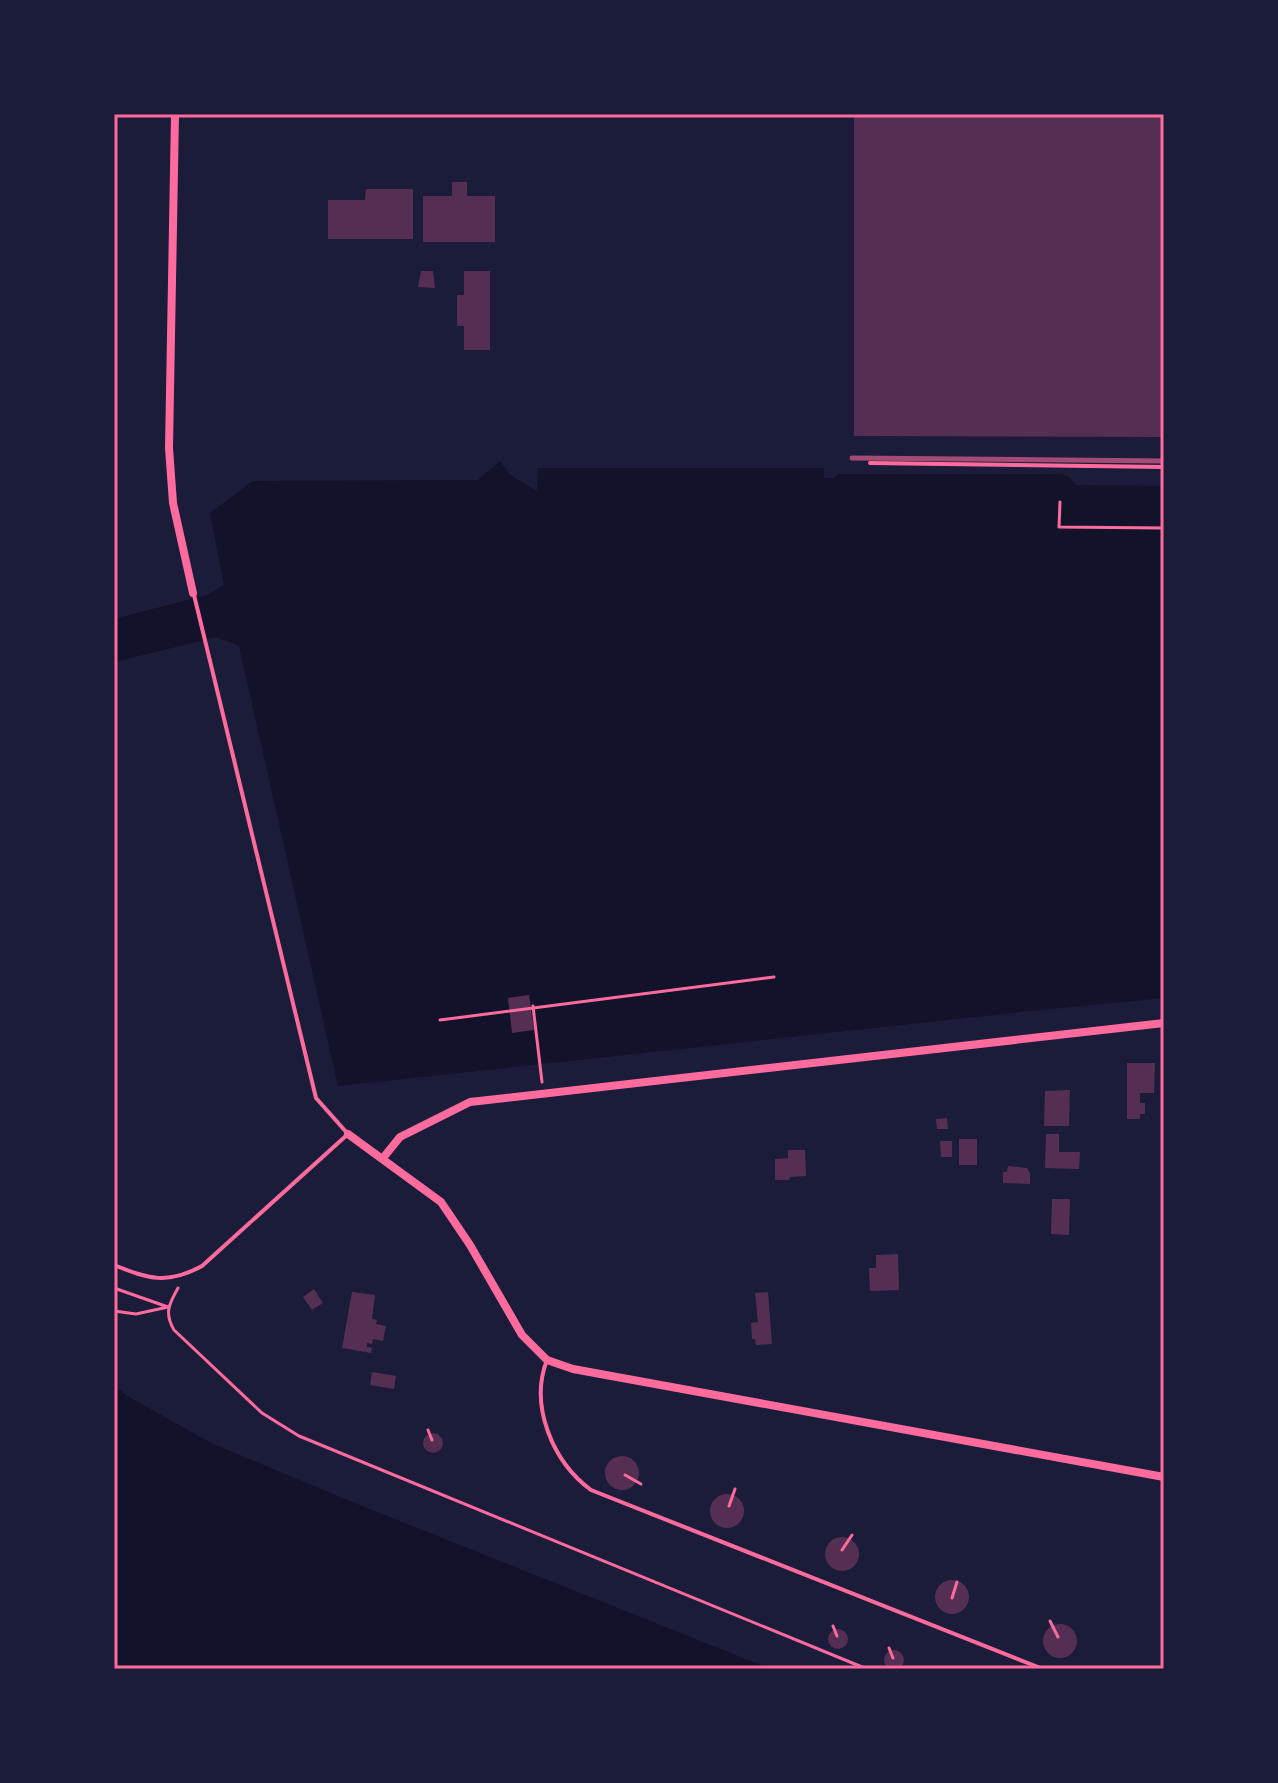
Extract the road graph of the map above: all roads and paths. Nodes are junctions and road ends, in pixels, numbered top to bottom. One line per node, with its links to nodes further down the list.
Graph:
1 (175, 114): 6 (street)
2 (870, 463): 3 (lane)
3 (1164, 467)
4 (1060, 502): 5 (path)
5 (1164, 528)
6 (193, 593): 12 (lane)
7 (774, 977): 8 (path)
8 (533, 1006): 9 (path); 11 (path)
9 (440, 1020)
10 (1164, 1023): 11 (street)
11 (544, 1094): 13 (street)
12 (348, 1134): 13 (street); 15 (lane)
13 (383, 1158): 19 (street)
14 (114, 1265): 15 (lane)
15 (182, 1277): 17 (path)
16 (114, 1288): 17 (path)
17 (168, 1307): 18 (path); 37 (path)
18 (114, 1311)
19 (547, 1360): 23 (street); 38 (lane)
20 (428, 1430): 21 (path)
21 (432, 1440)
22 (625, 1475): 24 (path)
23 (1164, 1477)
24 (641, 1484)
25 (735, 1489): 26 (path)
26 (729, 1506)
27 (852, 1535): 28 (path)
28 (842, 1550)
29 (957, 1582): 30 (path)
30 (952, 1598)
31 (1050, 1621): 34 (path)
32 (833, 1626): 33 (path)
33 (837, 1636)
34 (1058, 1637)
35 (889, 1648): 36 (path)
36 (893, 1658)
37 (867, 1669)
38 (1043, 1669)

